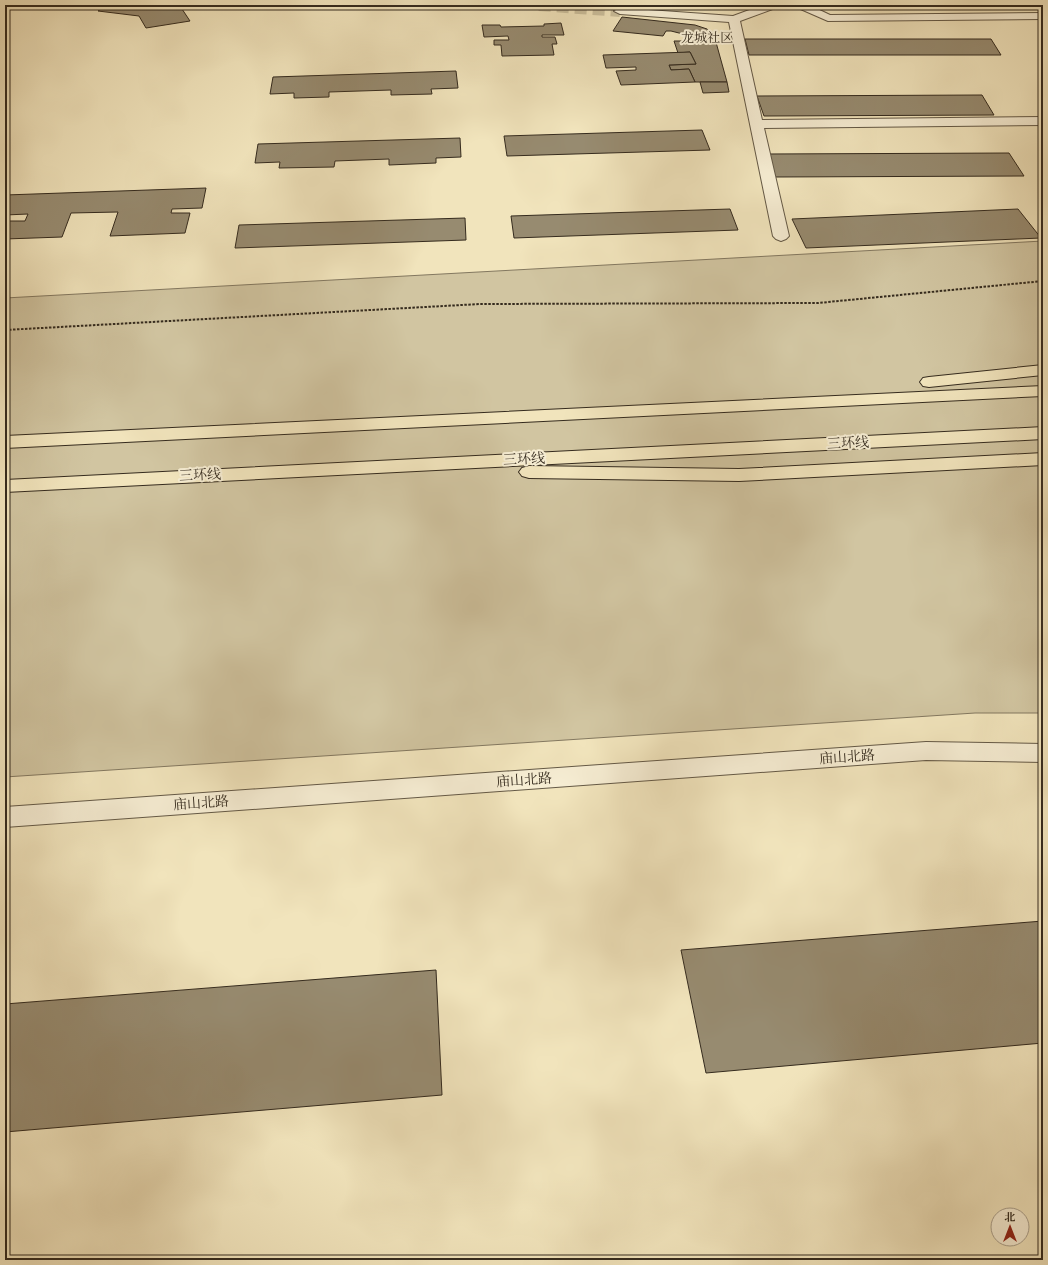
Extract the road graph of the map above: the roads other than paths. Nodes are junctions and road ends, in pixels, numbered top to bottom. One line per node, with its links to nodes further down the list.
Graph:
1 (774, 5): 5 (street)
2 (800, 5): 4 (street)
3 (620, 11): 5 (street)
4 (1043, 16)
5 (734, 19): 7 (street)
6 (1043, 121): 7 (street)
7 (756, 124): 8 (street)
8 (781, 236)
9 (1043, 370): 11 (highway)
10 (1043, 390): 11 (highway)
11 (690, 407): 13 (highway)
12 (1043, 433): 15 (highway, 三环线)
13 (5, 442)
14 (1043, 459): 15 (highway)
15 (312, 469): 16 (highway, 三环线)
16 (5, 486)
17 (1043, 753): 18 (street, 庙山北路)
18 (5, 817)

